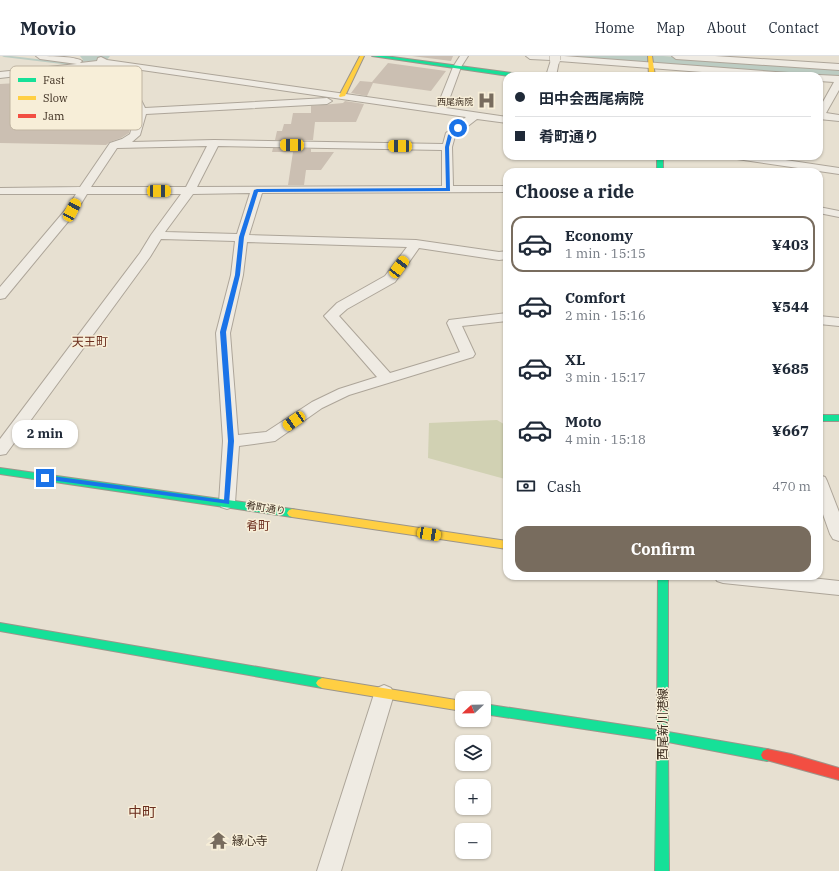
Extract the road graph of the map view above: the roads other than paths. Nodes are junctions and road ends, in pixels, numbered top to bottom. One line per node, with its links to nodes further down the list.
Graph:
1 (40, 56): 11 (street)
2 (362, 56): 27 (street)
3 (374, 56): 16 (street)
4 (464, 56): 16 (street)
5 (530, 56): 8 (street)
6 (676, 56): 9 (street)
7 (822, 56): 17 (street)
8 (555, 58): 12 (street); 18 (street)
9 (767, 59): 10 (street); 21 (street)
10 (798, 60): 17 (street)
11 (101, 61): 13 (street); 14 (street)
12 (650, 62): 19 (street); 20 (street)
13 (65, 66)
14 (135, 66)
15 (142, 67): 27 (street)
16 (457, 67): 23 (street); 29 (street)
17 (836, 67)
18 (552, 72)
19 (651, 72)
20 (740, 72)
21 (767, 72)
22 (10, 74): 24 (street)
23 (503, 74)
24 (0, 75)
25 (823, 78): 26 (street)
26 (839, 80): 28 (street)
27 (342, 96): 29 (street); 30 (street)
28 (823, 108)
29 (441, 110): 31 (street)
30 (142, 111)
31 (475, 115): 34 (street); 40 (street)
32 (823, 116): 33 (street)
33 (839, 118)
34 (503, 119)
35 (136, 130): 36 (street)
36 (135, 135): 37 (street); 39 (street)
37 (148, 143): 38 (street); 39 (street)
38 (214, 143): 40 (street); 51 (street)
39 (114, 145): 50 (street)
40 (447, 147): 48 (street)
41 (766, 160): 42 (street)
42 (795, 164): 43 (street)
43 (820, 168)
44 (823, 168): 45 (street)
45 (839, 171)
46 (503, 189): 48 (street)
47 (257, 190): 48 (street); 51 (street); 55 (street)
48 (448, 190)
49 (0, 191): 50 (street)
50 (83, 191): 51 (street); 58 (street)
51 (189, 191): 54 (street)
52 (823, 211): 53 (street)
53 (839, 214)
54 (157, 235): 55 (street); 66 (street)
55 (242, 237): 56 (street); 65 (street)
56 (416, 244): 57 (street); 62 (street)
57 (503, 256)
58 (0, 295)
59 (503, 317): 62 (street)
60 (823, 320): 61 (street)
61 (839, 322)
62 (387, 379): 65 (street)
63 (823, 418): 64 (street)
64 (839, 418)
65 (231, 441): 69 (street)
66 (0, 450)
67 (0, 471): 69 (street, 肴町通り)
68 (823, 491): 70 (street)
69 (227, 503): 71 (street, 肴町通り)
70 (839, 534)
71 (503, 545)
72 (662, 580): 79 (street, 西尾新川港線)
73 (762, 580): 74 (street)
74 (839, 588)
75 (0, 627): 76 (street)
76 (384, 694): 77 (street); 81 (street)
77 (455, 705)
78 (491, 710): 79 (street)
79 (663, 736): 80 (street); 82 (street, 西尾新川港線)
80 (839, 774)
81 (329, 871)
82 (662, 871)

